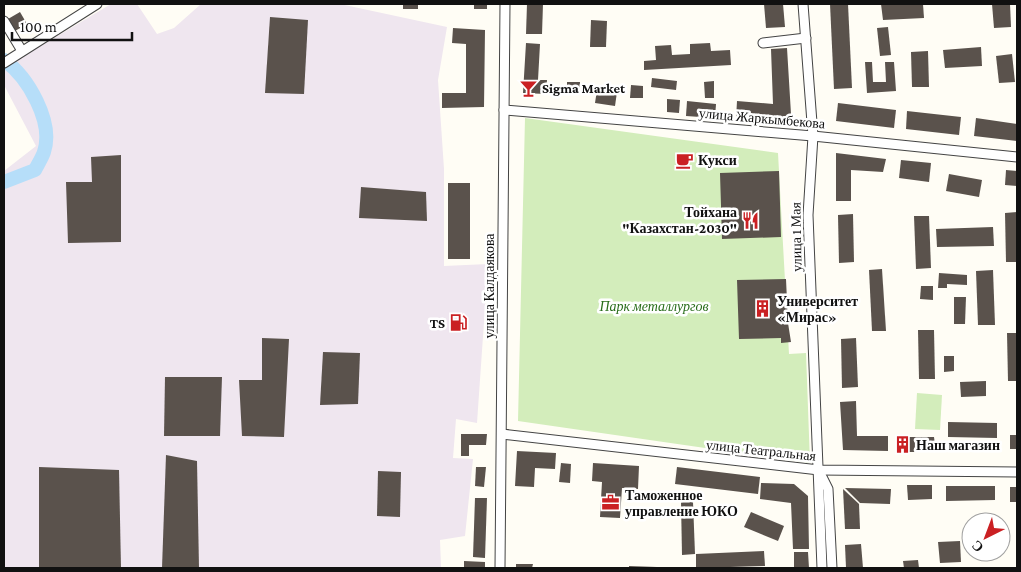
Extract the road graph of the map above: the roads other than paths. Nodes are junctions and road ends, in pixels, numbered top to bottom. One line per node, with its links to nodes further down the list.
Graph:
1 (505, 4): 9 (street, улица Калдаякова)
2 (803, 4): 5 (street, улица 1 Мая)
3 (91, 5): 7 (street)
4 (4, 20): 7 (street)
5 (806, 38): 6 (street); 10 (street, улица 1 Мая)
6 (763, 43)
7 (22, 51): 8 (street)
8 (4, 63)
9 (504, 110): 10 (street, улица Жаркымбекова); 12 (street, улица Калдаякова)
10 (813, 136): 11 (street, улица Жаркымбекова); 13 (street, улица 1 Мая)
11 (1017, 157)
12 (502, 434): 13 (street, улица Театральная); 15 (street, улица Калдаякова)
13 (818, 470): 14 (street, улица Театральная); 16 (street, улица 1 Мая); 17 (street, улица 1 Мая)
14 (1017, 472)
15 (500, 568)
16 (822, 568)
17 (832, 568)

